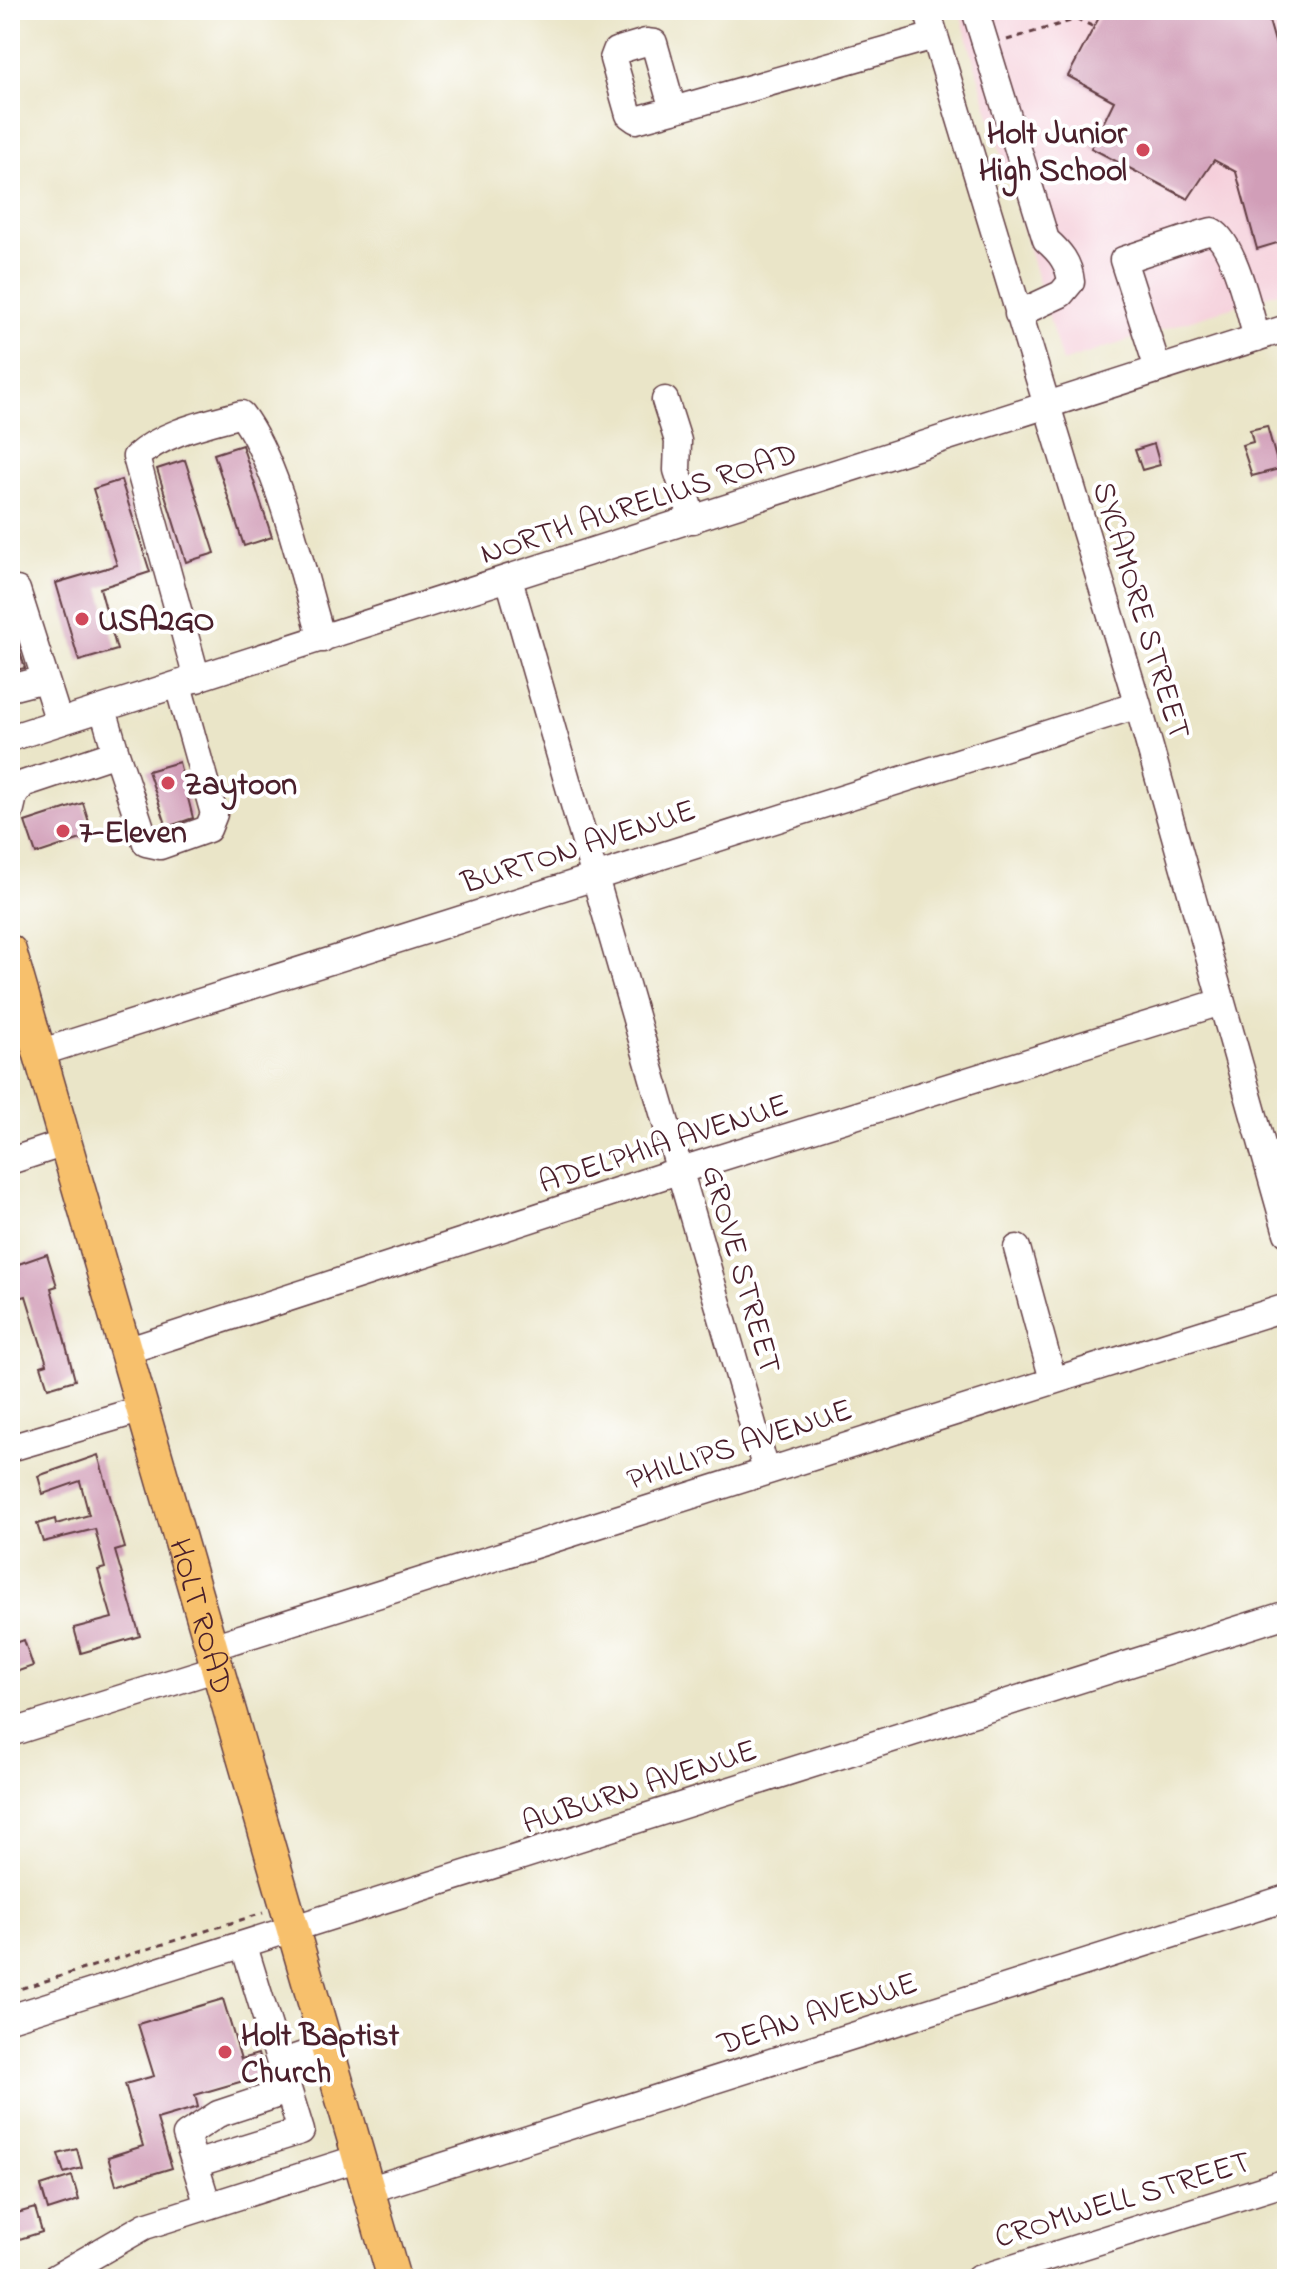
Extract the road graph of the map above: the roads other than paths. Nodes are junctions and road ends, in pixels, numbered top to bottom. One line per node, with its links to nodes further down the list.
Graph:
1 (927, 10): 3 (street, SYCAMORE STREET)
2 (975, 10): 5 (street)
3 (934, 36): 4 (street); 5 (street, SYCAMORE STREET)
4 (673, 110)
5 (1018, 314): 10 (street, SYCAMORE STREET)
6 (1287, 328): 7 (street, NORTH AURELIUS ROAD)
7 (1257, 338): 8 (street, NORTH AURELIUS ROAD); 8 (street)
8 (1158, 369): 10 (street, NORTH AURELIUS ROAD)
9 (665, 400): 11 (street)
10 (1045, 405): 11 (street, NORTH AURELIUS ROAD); 18 (street, SYCAMORE STREET)
11 (693, 520): 12 (street, NORTH AURELIUS ROAD)
12 (509, 579): 14 (street, NORTH AURELIUS ROAD); 25 (street, GROVE STREET)
13 (10, 592): 15 (street)
14 (322, 639): 16 (street, NORTH AURELIUS ROAD); 16 (street)
15 (45, 679): 17 (street); 20 (street)
16 (188, 682): 19 (street, NORTH AURELIUS ROAD); 22 (street)
17 (10, 688)
18 (1138, 705): 25 (street, BURTON AVENUE); 27 (street, SYCAMORE STREET)
19 (103, 709): 20 (street, NORTH AURELIUS ROAD); 22 (street)
20 (59, 722): 21 (street, NORTH AURELIUS ROAD)
21 (21, 735): 23 (street)
22 (116, 753): 23 (street)
23 (44, 776): 24 (street)
24 (10, 813)
25 (596, 874): 28 (street, BURTON AVENUE); 31 (street, GROVE STREET)
26 (12, 969): 28 (main road, HOLT ROAD)
27 (1221, 1002): 31 (street, ADELPHIA AVENUE); 32 (street, SYCAMORE STREET)
28 (39, 1053): 29 (main road, HOLT ROAD)
29 (65, 1143): 30 (street); 35 (main road, HOLT ROAD)
30 (10, 1161)
31 (678, 1171): 35 (street, ADELPHIA AVENUE); 39 (street, GROVE STREET)
32 (1287, 1233)
33 (1017, 1248): 36 (street)
34 (1287, 1307): 36 (street, PHILLIPS AVENUE)
35 (126, 1351): 37 (main road, HOLT ROAD)
36 (1053, 1380): 39 (street, PHILLIPS AVENUE)
37 (143, 1409): 38 (street); 41 (main road, HOLT ROAD)
38 (10, 1448)
39 (766, 1470): 41 (street, PHILLIPS AVENUE)
40 (1287, 1614): 44 (street, AUBURN AVENUE)
41 (215, 1658): 42 (street, PHILLIPS AVENUE); 44 (main road, HOLT ROAD)
42 (10, 1733)
43 (1287, 1898): 53 (street, DEAN AVENUE)
44 (293, 1930): 45 (street, AUBURN AVENUE); 47 (main road, HOLT ROAD)
45 (244, 1946): 46 (street, AUBURN AVENUE); 48 (street)
46 (10, 2018)
47 (327, 2047): 48 (street); 50 (main road, HOLT ROAD)
48 (280, 2063): 49 (street)
49 (288, 2091): 51 (street); 51 (street)
50 (359, 2158): 53 (main road, HOLT ROAD); 54 (street)
51 (195, 2164): 54 (street)
52 (1287, 2182): 57 (street, CROMWELL STREET)
53 (368, 2190): 56 (main road, HOLT ROAD)
54 (208, 2206): 55 (street)
55 (53, 2279)
56 (394, 2279)
57 (978, 2279)

